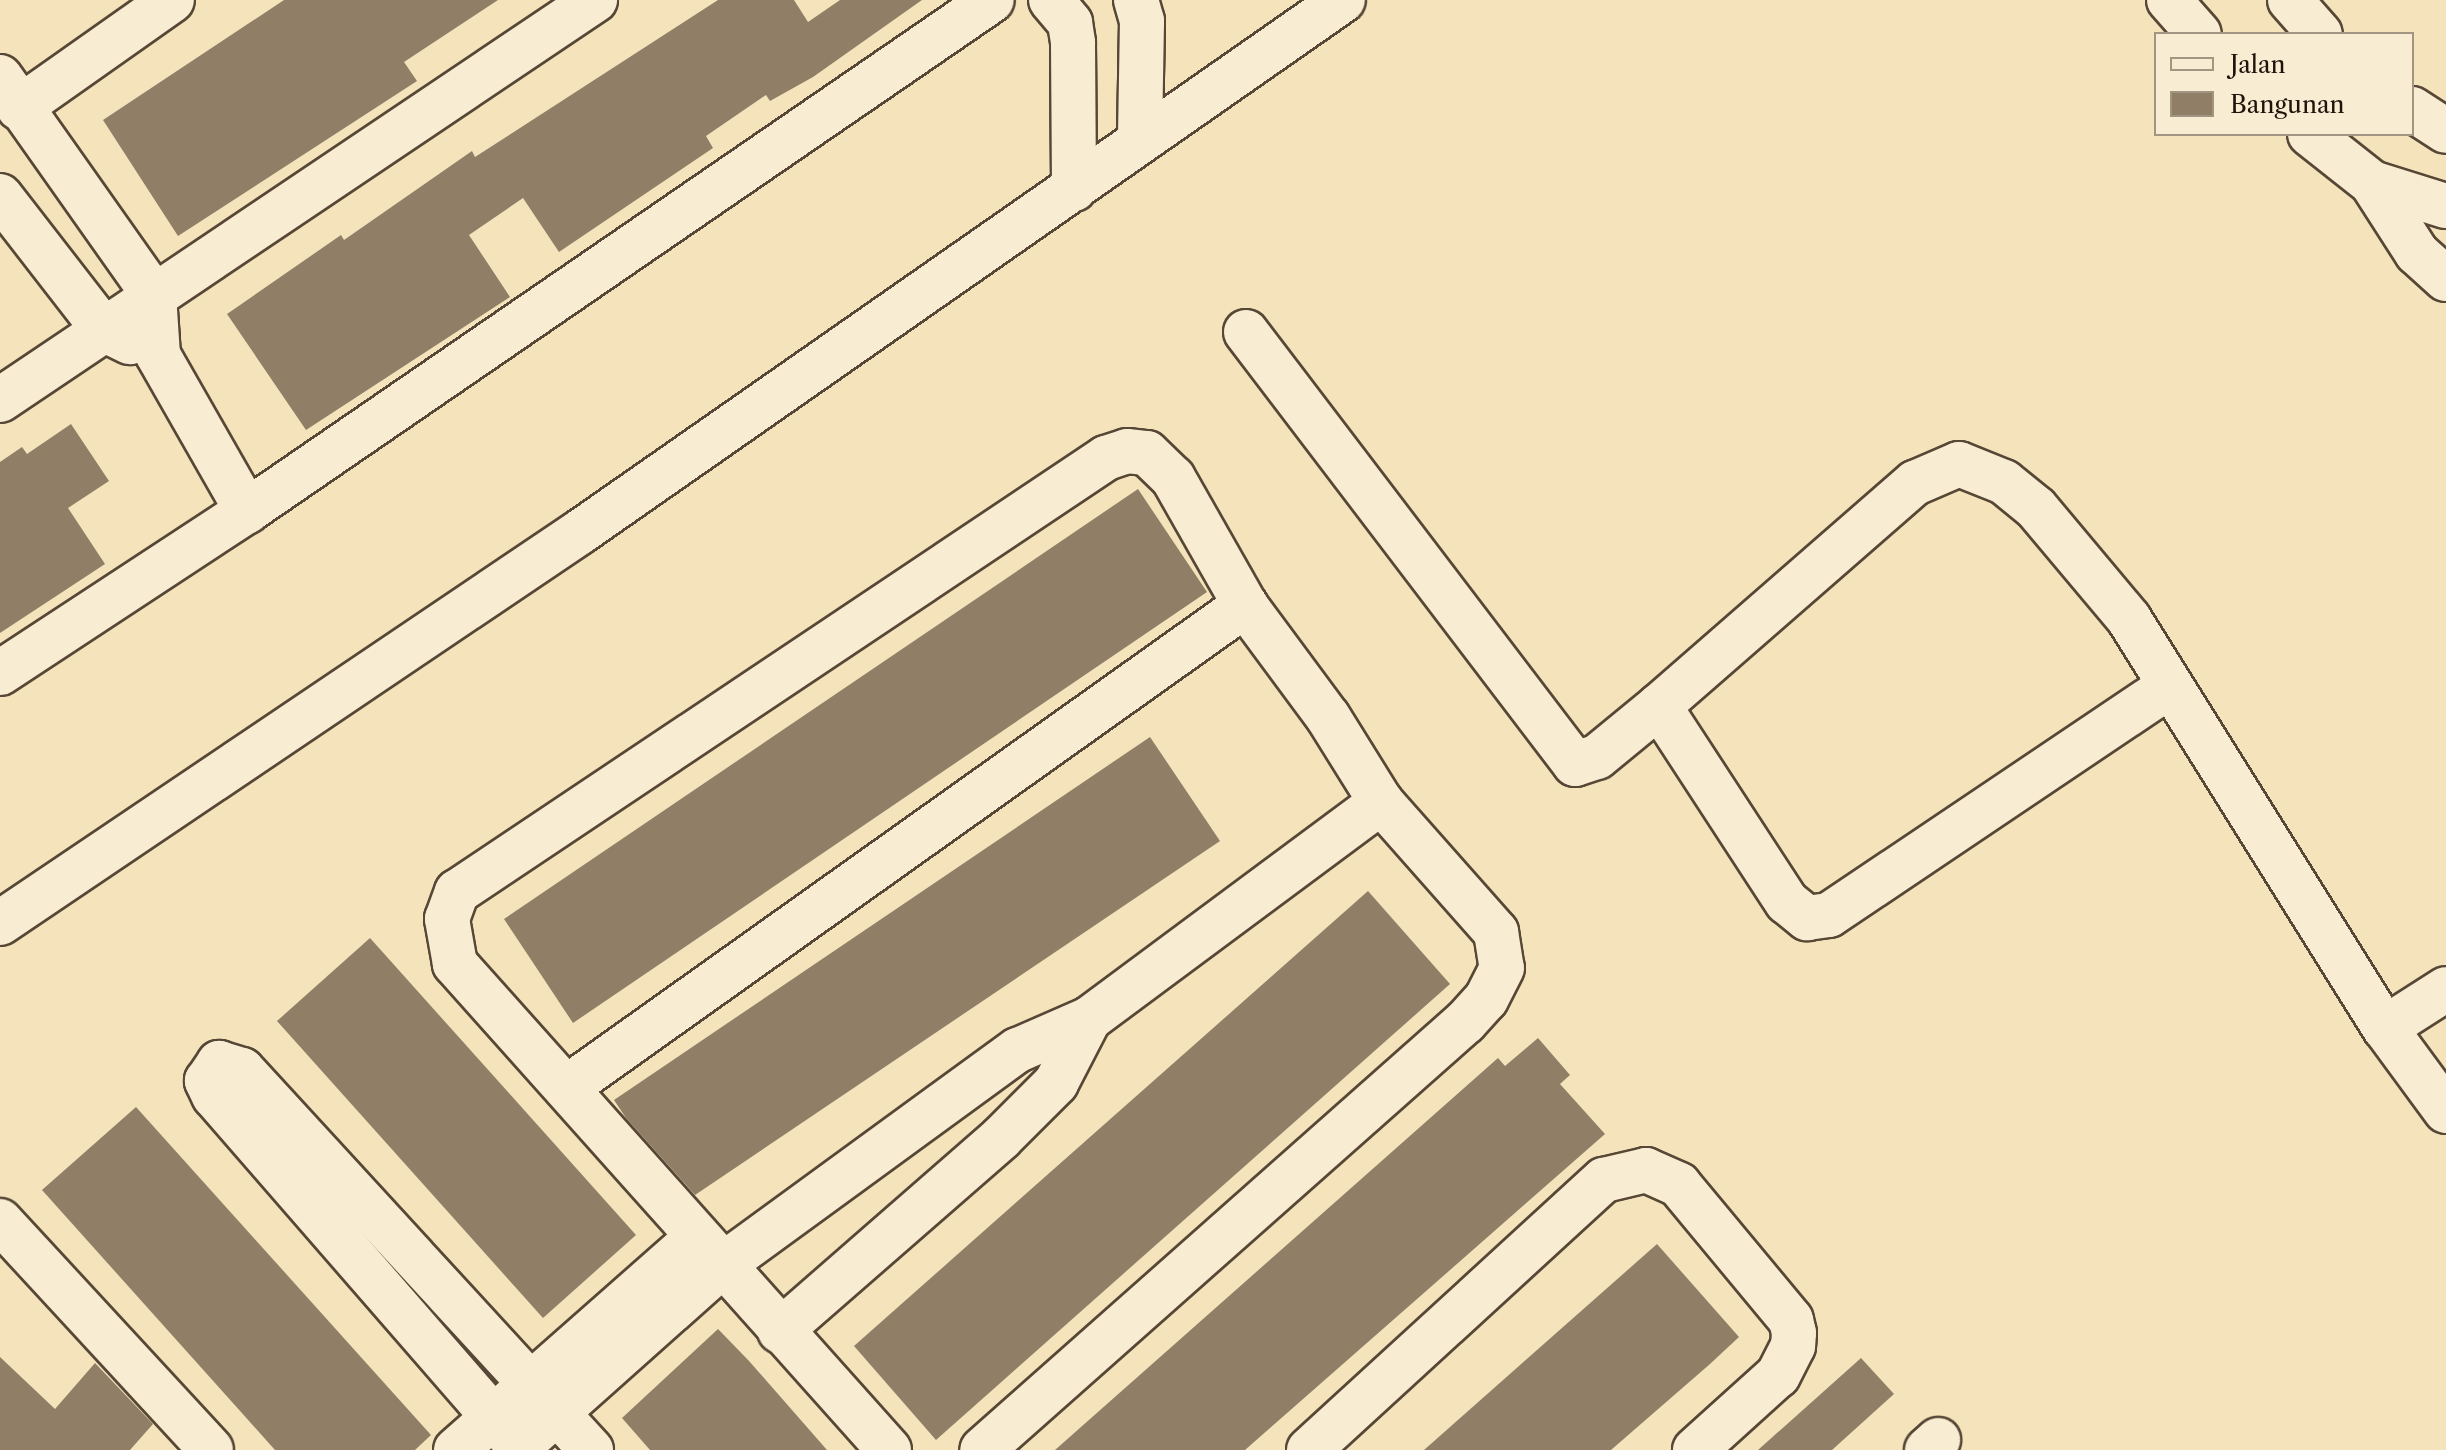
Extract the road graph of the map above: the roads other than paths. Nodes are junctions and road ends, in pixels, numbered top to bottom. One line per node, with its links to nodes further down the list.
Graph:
1 (172, 0): 11 (street)
2 (595, 0): 22 (street)
3 (992, 0): 27 (street)
4 (1051, 0): 17 (street)
5 (1136, 0): 15 (street)
6 (1343, 0): 15 (street)
7 (2169, 0): 9 (street)
8 (2290, 0): 10 (street)
9 (2197, 32)
10 (2318, 32)
11 (10, 93): 22 (street)
12 (2414, 110): 13 (street)
13 (2446, 131)
14 (2313, 136): 16 (street)
15 (1140, 138): 17 (street)
16 (2372, 183): 19 (street); 21 (street)
17 (1074, 189): 33 (street)
18 (0, 196): 23 (street)
19 (2446, 206)
20 (2446, 220): 21 (street)
21 (2432, 266)
22 (154, 295): 23 (street); 25 (street)
23 (103, 329): 25 (street); 26 (street)
24 (1246, 332): 31 (street)
25 (158, 355): 27 (street)
26 (0, 400)
27 (247, 511): 29 (street)
28 (1245, 605): 32 (street); 37 (street); 37 (street)
29 (0, 673)
30 (2170, 686): 31 (street); 31 (street); 36 (street)
31 (1659, 706)
32 (1381, 802): 35 (street); 48 (street)
33 (0, 923)
34 (2446, 989): 36 (street)
35 (1089, 1019): 40 (street); 41 (street)
36 (2385, 1028): 38 (street)
37 (569, 1086): 40 (street)
38 (2446, 1111)
39 (0, 1221): 44 (street)
40 (711, 1250): 41 (street); 42 (street)
41 (780, 1331): 47 (street)
42 (541, 1398): 43 (street); 43 (street); 46 (street)
43 (513, 1441): 45 (street)
44 (211, 1450)
45 (456, 1450)
46 (591, 1450)
47 (889, 1450)
48 (982, 1450)
49 (1309, 1450): 50 (street)
50 (1695, 1450)

